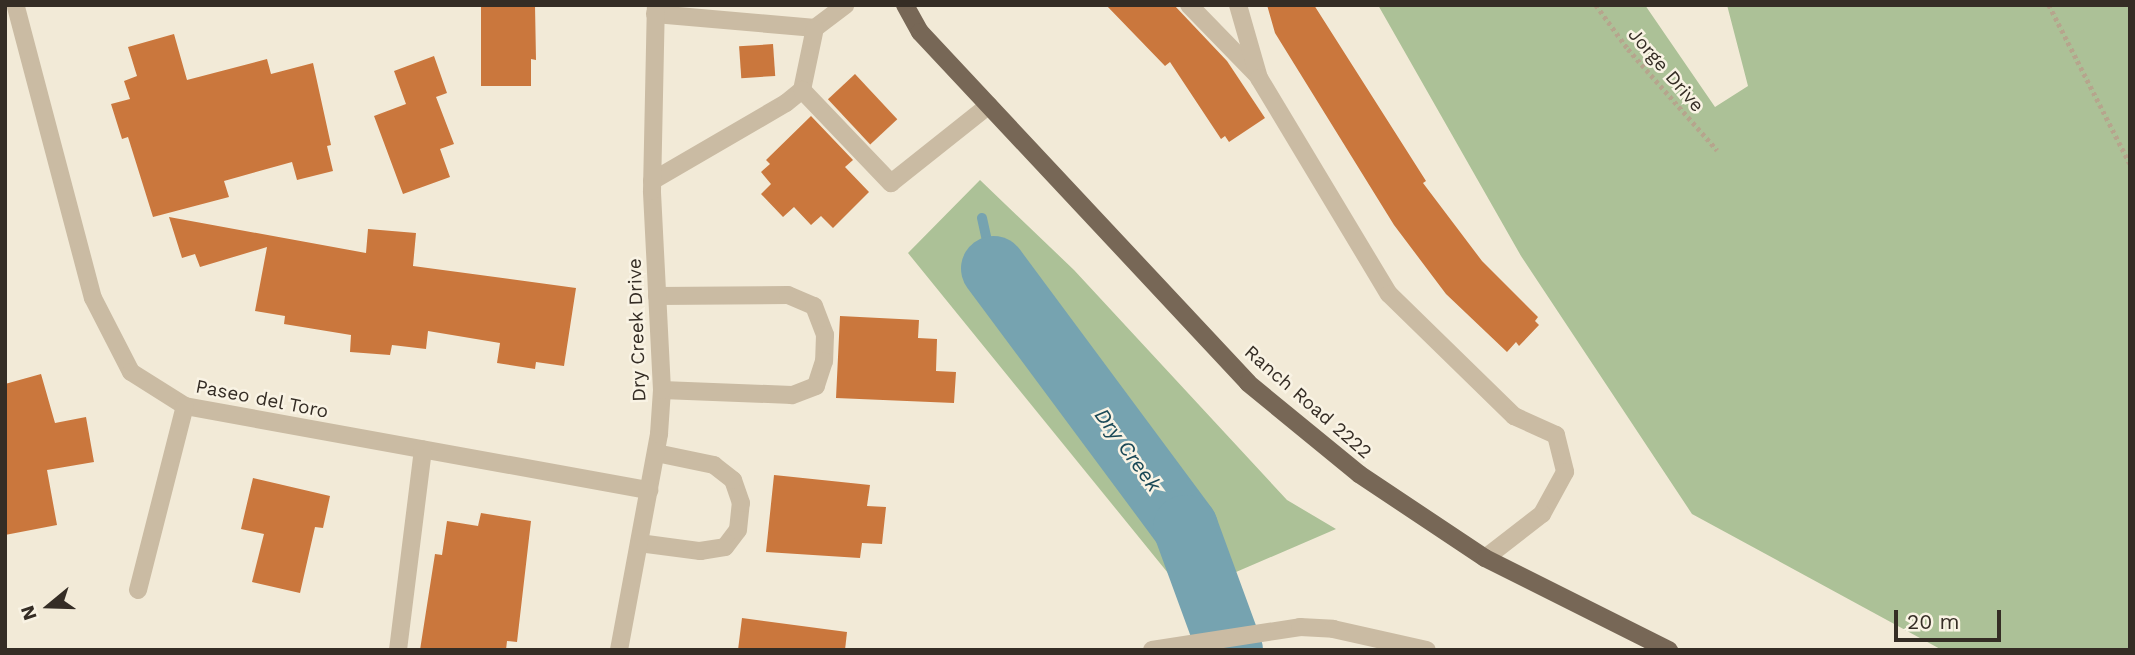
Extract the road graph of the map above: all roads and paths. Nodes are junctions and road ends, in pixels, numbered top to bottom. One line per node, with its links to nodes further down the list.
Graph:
1 (845, 5): 9 (street)
2 (905, 5): 12 (main road, Ranch Road 2222)
3 (1189, 5): 10 (street)
4 (1238, 5): 10 (street)
5 (1596, 5): 13 (path, Jorge Drive)
6 (2049, 5): 14 (path)
7 (14, 7): 18 (street, Paseo del Toro)
8 (655, 10): 9 (street); 15 (street, Dry Creek Drive)
9 (815, 28): 11 (street)
10 (1259, 78): 23 (street)
11 (802, 90): 12 (street); 15 (street)
12 (989, 105): 23 (main road, Ranch Road 2222)
13 (1717, 150)
14 (2130, 164)
15 (652, 181): 16 (street, Dry Creek Drive)
16 (657, 296): 17 (street, Dry Creek Drive); 17 (street)
17 (662, 390): 20 (street, Dry Creek Drive)
18 (184, 406): 19 (street, Paseo del Toro); 24 (street)
19 (423, 450): 21 (street, Paseo del Toro); 25 (street)
20 (656, 453): 21 (street, Dry Creek Drive); 22 (street)
21 (649, 490): 22 (street, Dry Creek Drive)
22 (639, 543): 26 (street, Dry Creek Drive)
23 (1485, 558): 29 (main road, Ranch Road 2222)
24 (138, 590)
25 (398, 650)
26 (619, 650)
27 (1152, 650): 28 (street)
28 (1427, 650)
29 (1669, 650)

